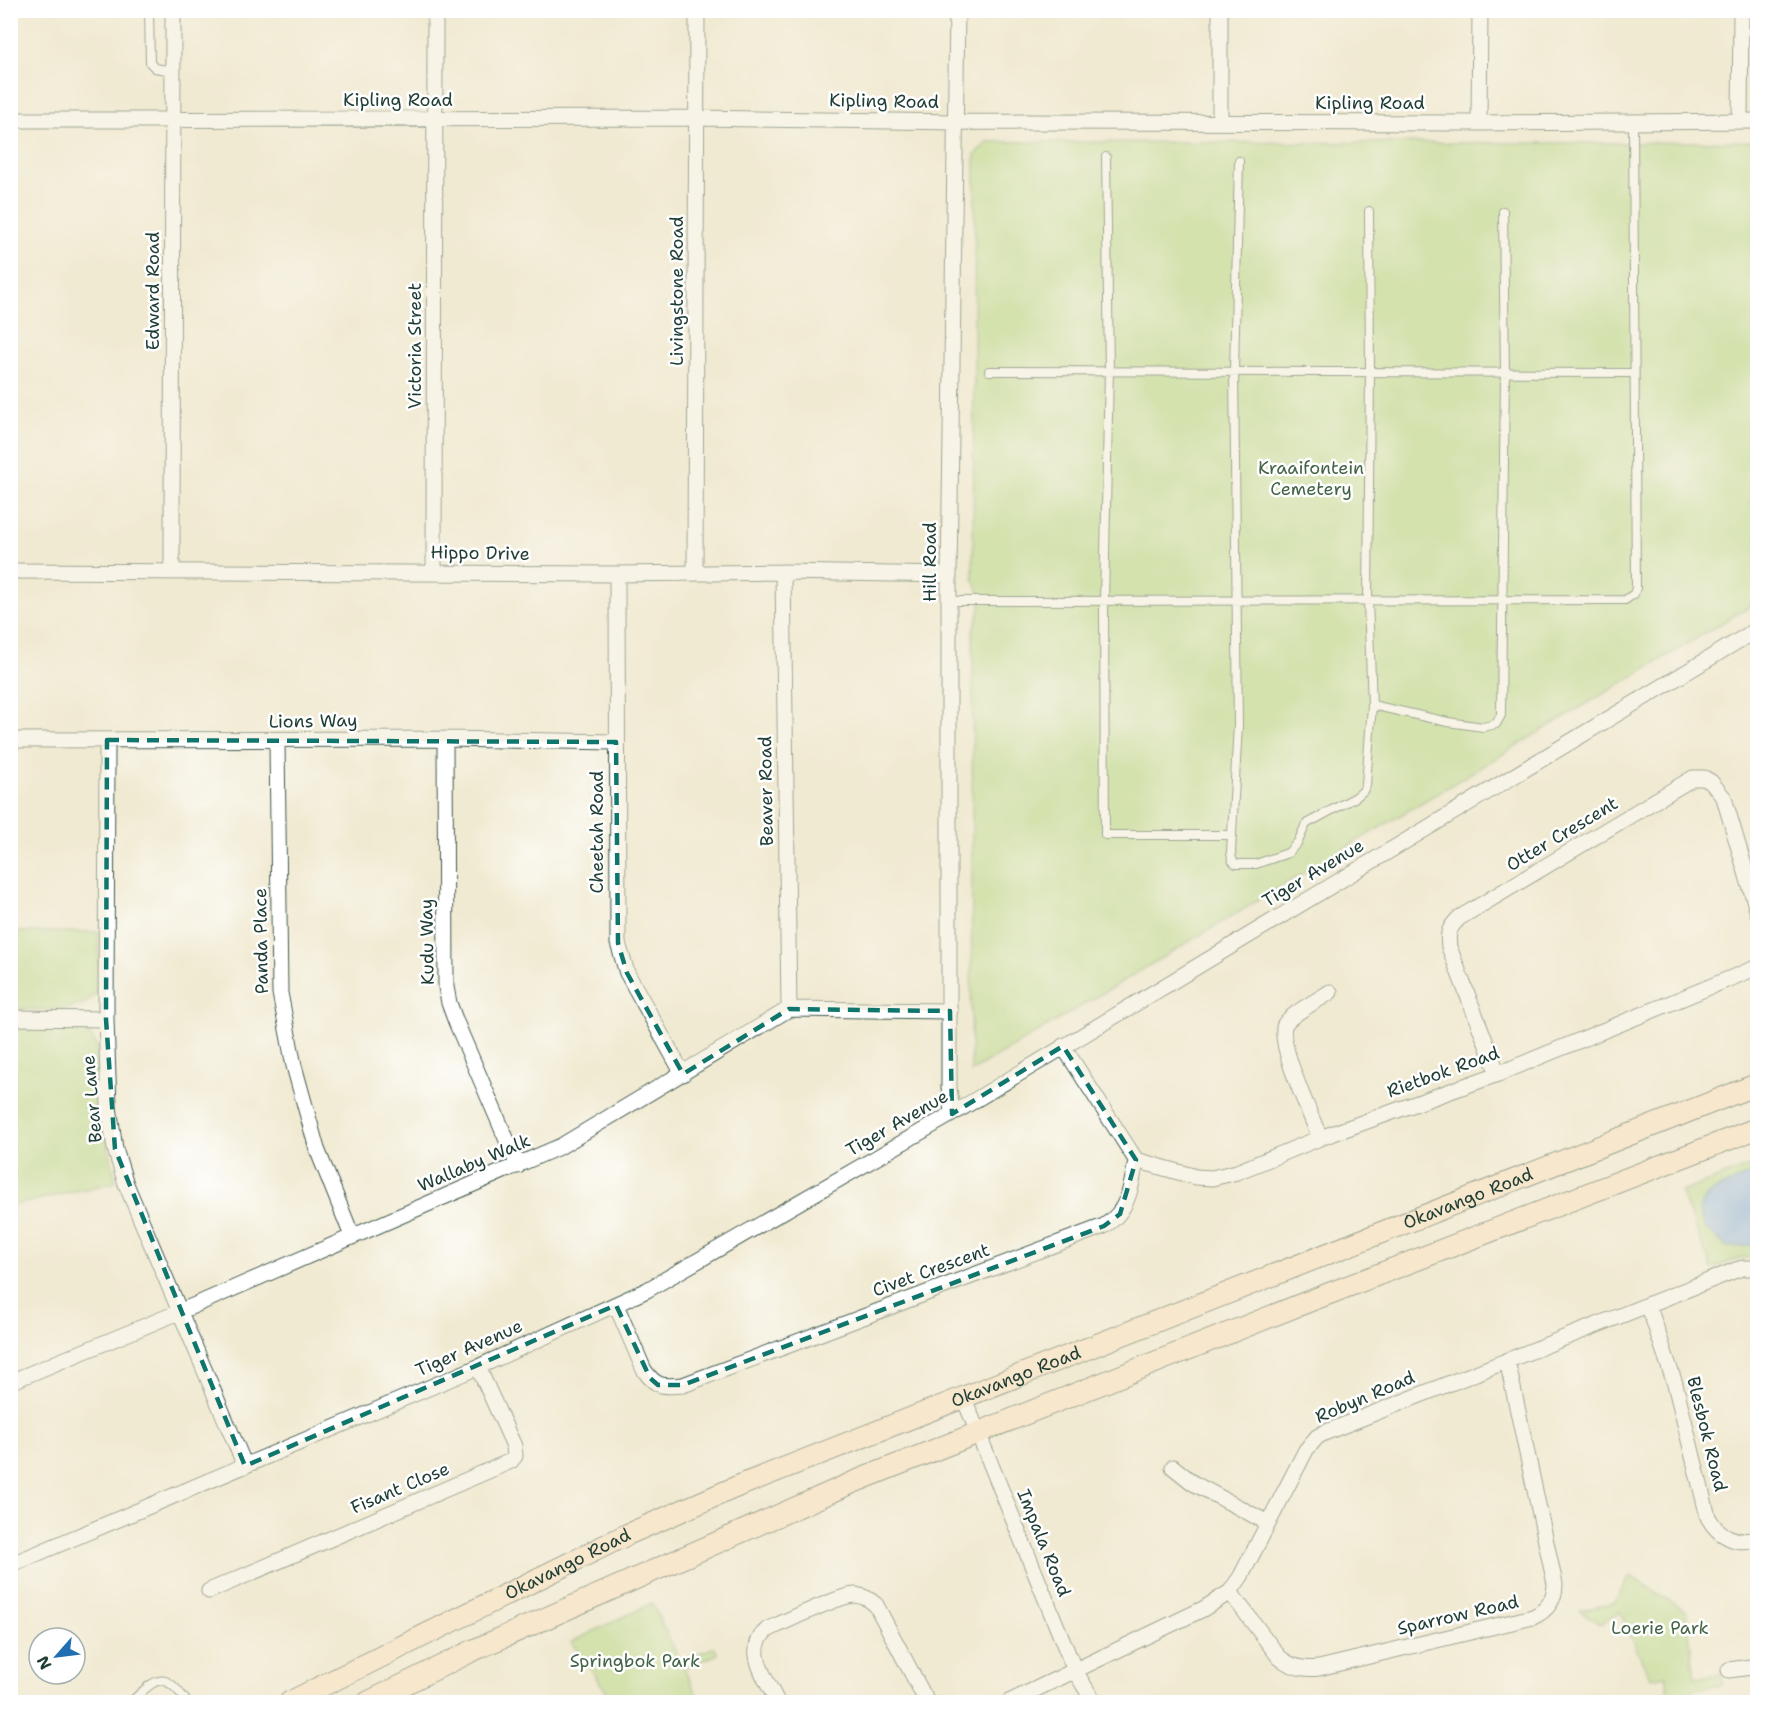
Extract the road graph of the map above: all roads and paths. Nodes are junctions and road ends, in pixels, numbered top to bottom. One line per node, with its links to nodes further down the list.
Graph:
1 (148, 10): 9 (lane)
2 (173, 10): 9 (street, Edward Road)
3 (435, 10): 12 (street, Victoria Street)
4 (697, 10): 10 (street, Livingstone Road)
5 (957, 10): 15 (street, Hill Road)
6 (1220, 10): 16 (street)
7 (1480, 10): 18 (street)
8 (1740, 10): 14 (street)
9 (173, 70): 11 (street, Edward Road)
10 (697, 118): 12 (street, Kipling Road); 15 (street, Kipling Road); 33 (street, Livingstone Road)
11 (172, 119): 12 (street, Kipling Road); 13 (street, Kipling Road); 31 (street, Edward Road)
12 (434, 119): 32 (street, Victoria Street)
13 (10, 120)
14 (1740, 121): 17 (street, Kipling Road); 19 (street, Kipling Road)
15 (957, 122): 16 (street, Kipling Road); 36 (street, Hill Road)
16 (1220, 122): 18 (street, Kipling Road)
17 (1758, 122)
18 (1479, 123): 19 (street, Kipling Road)
19 (1634, 123): 29 (lane)
20 (1106, 157): 25 (lane)
21 (1239, 160): 26 (lane)
22 (1369, 211): 27 (lane)
23 (1503, 211): 28 (lane)
24 (989, 370): 25 (lane)
25 (1109, 370): 26 (lane); 39 (lane)
26 (1234, 371): 27 (lane); 40 (lane)
27 (1370, 372): 28 (lane); 37 (lane)
28 (1505, 373): 29 (lane); 38 (lane)
29 (1634, 373): 38 (lane)
30 (10, 571): 31 (street, Hippo Drive)
31 (172, 572): 32 (street, Hippo Drive)
32 (434, 572): 35 (street, Hippo Drive)
33 (695, 572): 34 (street, Hippo Drive); 35 (street, Hippo Drive)
34 (783, 572): 36 (street, Hippo Drive); 53 (street, Beaver Road)
35 (617, 574): 48 (street, Cheetah Road)
36 (949, 575): 41 (street, Hill Road)
37 (1368, 600): 38 (lane); 40 (lane); 43 (lane)
38 (1501, 600): 43 (lane)
39 (1104, 601): 40 (lane); 41 (lane); 49 (lane)
40 (1236, 601): 49 (lane)
41 (949, 602): 54 (street, Hill Road)
42 (1758, 628): 57 (street, Tiger Avenue)
43 (1372, 705): 49 (lane)
44 (445, 739): 47 (street, Lions Way); 48 (street, Lions Way); 65 (street, Kudu Way)
45 (10, 740): 46 (street, Lions Way)
46 (108, 740): 47 (street, Lions Way); 56 (street, Bear Lane)
47 (277, 741): 66 (street, Panda Place)
48 (616, 742): 58 (street, Cheetah Road)
49 (1232, 835)
50 (1758, 913): 59 (street, Otter Crescent)
51 (1758, 967): 59 (street, Rietbok Road)
52 (1330, 992): 63 (street)
53 (789, 1009): 54 (street); 58 (street, Wallaby Walk)
54 (950, 1011): 61 (street, Hill Road)
55 (10, 1018): 56 (street)
56 (106, 1019): 70 (street, Bear Lane)
57 (1063, 1046): 61 (street, Tiger Avenue); 64 (street)
58 (682, 1074): 65 (street, Wallaby Walk)
59 (1498, 1074): 63 (street, Rietbok Road)
60 (1758, 1084): 74 (main road, Okavango Road)
61 (952, 1114): 69 (street, Tiger Avenue)
62 (1758, 1128): 75 (main road, Okavango Road)
63 (1320, 1138): 64 (street, Rietbok Road)
64 (1136, 1160): 69 (street, Civet Crescent)
65 (518, 1166): 66 (street, Wallaby Walk)
66 (352, 1236): 70 (street, Wallaby Walk)
67 (1758, 1268): 68 (street, Robyn Road)
68 (1648, 1304): 71 (street, Robyn Road); 79 (street, Blesbok Road)
69 (616, 1305): 72 (street, Tiger Avenue)
70 (179, 1312): 73 (street, Wallaby Walk); 76 (street, Bear Lane)
71 (1507, 1360): 78 (street, Robyn Road); 82 (street, Sparrow Road)
72 (478, 1366): 76 (street, Tiger Avenue); 81 (street, Fisant Close)
73 (10, 1382)
74 (963, 1396): 75 (street, Impala Road); 88 (main road, Okavango Road)
75 (978, 1434): 85 (street, Impala Road); 89 (main road, Okavango Road)
76 (245, 1466): 80 (street, Tiger Avenue)
77 (1173, 1467): 78 (street)
78 (1268, 1523): 82 (street, Robyn Road)
79 (1758, 1538)
80 (10, 1565)
81 (208, 1591)
82 (1230, 1592): 85 (street, Robyn Road)
83 (1758, 1666): 84 (street)
84 (1729, 1670)
85 (1076, 1671): 92 (street, Robyn Road); 93 (street, Impala Road)
86 (131, 1702): 87 (lane)
87 (187, 1702)
88 (290, 1702)
89 (368, 1702)
90 (777, 1702): 91 (street)
91 (927, 1702)
92 (1009, 1702)
93 (1094, 1702)

